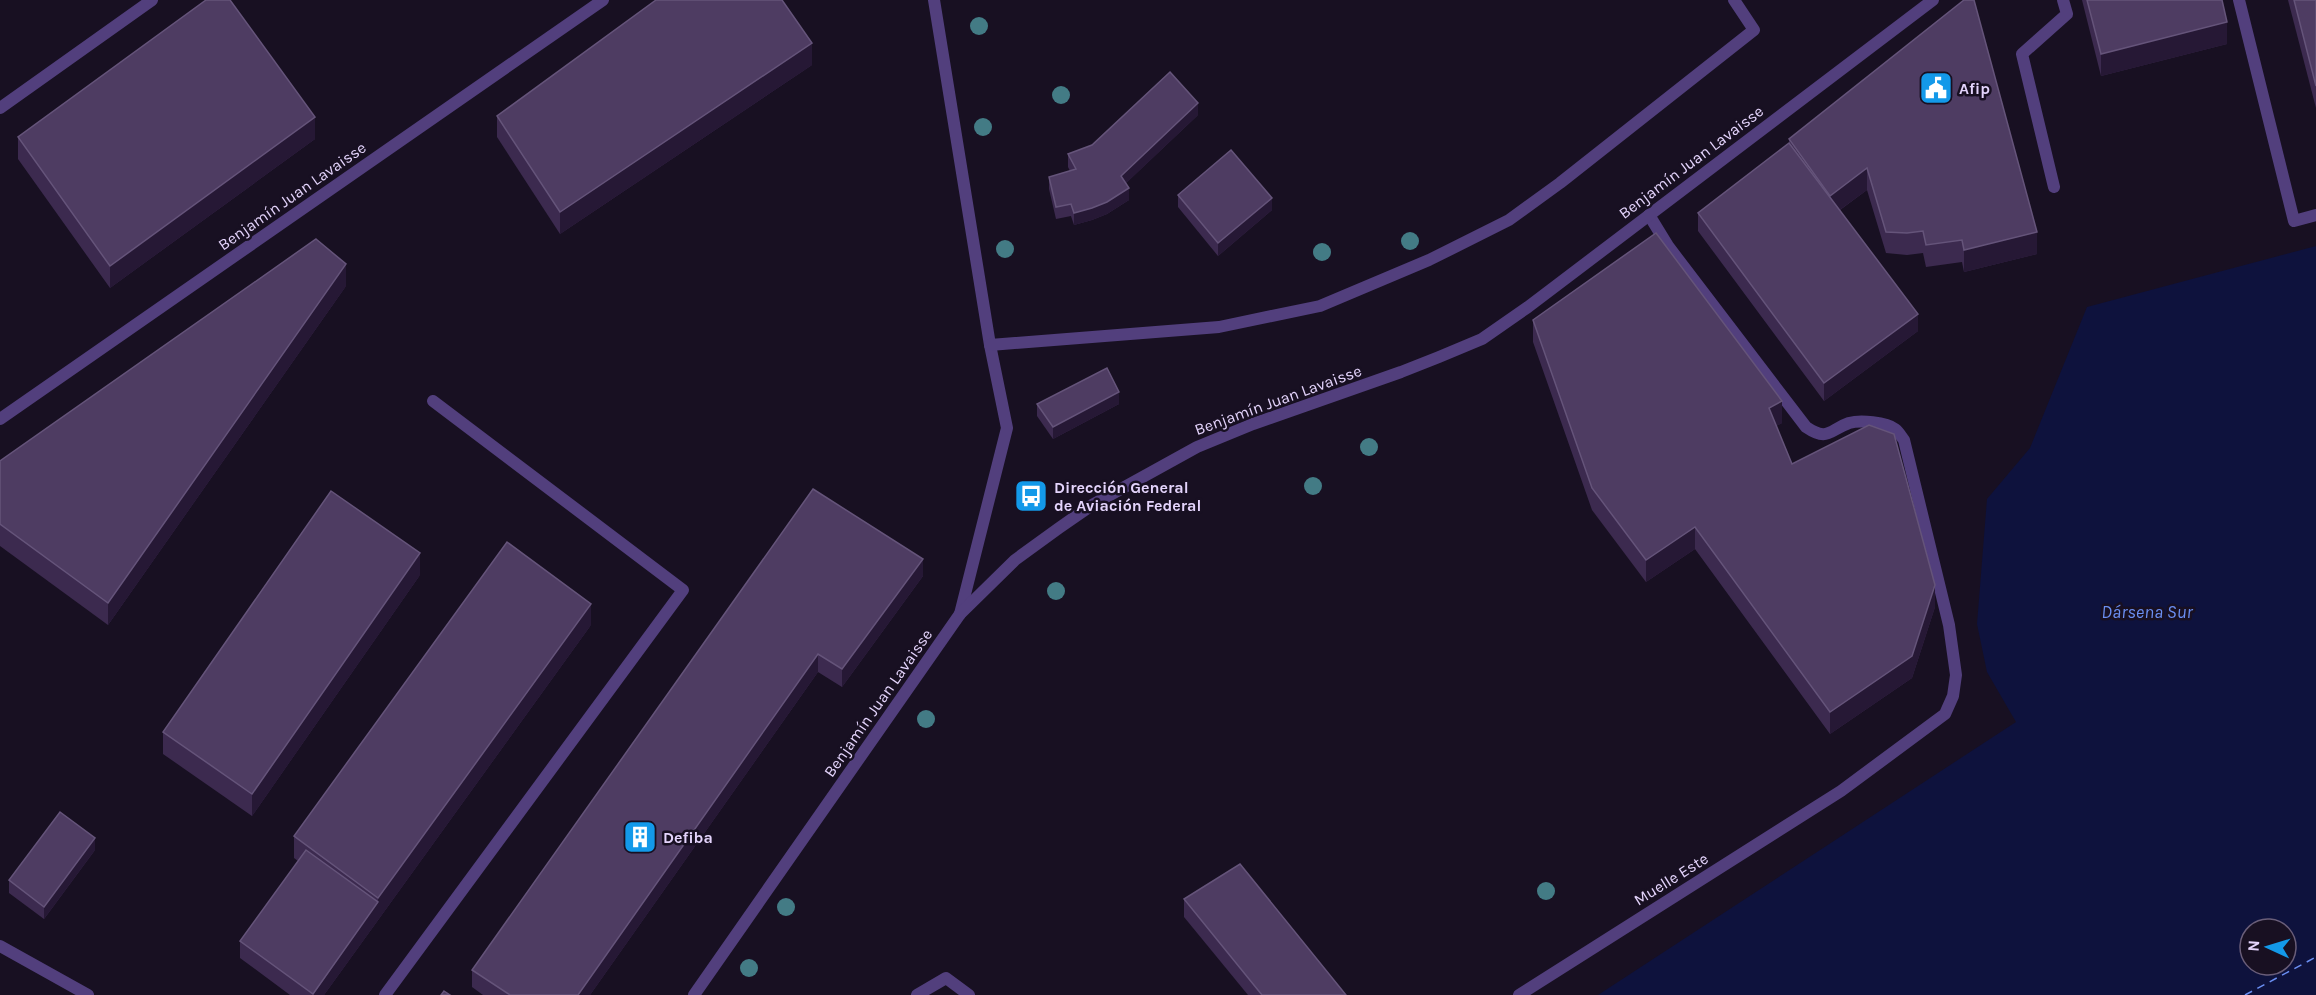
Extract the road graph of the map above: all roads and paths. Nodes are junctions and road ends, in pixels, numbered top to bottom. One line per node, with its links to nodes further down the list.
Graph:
1 (152, 0): 8 (street)
2 (603, 0): 14 (street, Benjamín Juan Lavaisse)
3 (934, 0): 12 (street)
4 (1734, 0): 12 (street)
5 (1933, 0): 10 (street, Benjamín Juan Lavaisse)
6 (2063, 0): 9 (street)
7 (2239, 0): 11 (street)
8 (0, 108)
9 (2054, 187)
10 (1649, 215): 15 (street, Benjamín Juan Lavaisse); 22 (street, Muelle Este)
11 (2316, 215)
12 (990, 345): 15 (street)
13 (432, 401): 18 (street)
14 (0, 419)
15 (960, 614): 19 (street, Benjamín Juan Lavaisse)
16 (0, 946): 17 (street)
17 (88, 995)
18 (386, 995)
19 (694, 995)
20 (917, 995): 21 (street)
21 (969, 995)
22 (1519, 995)

